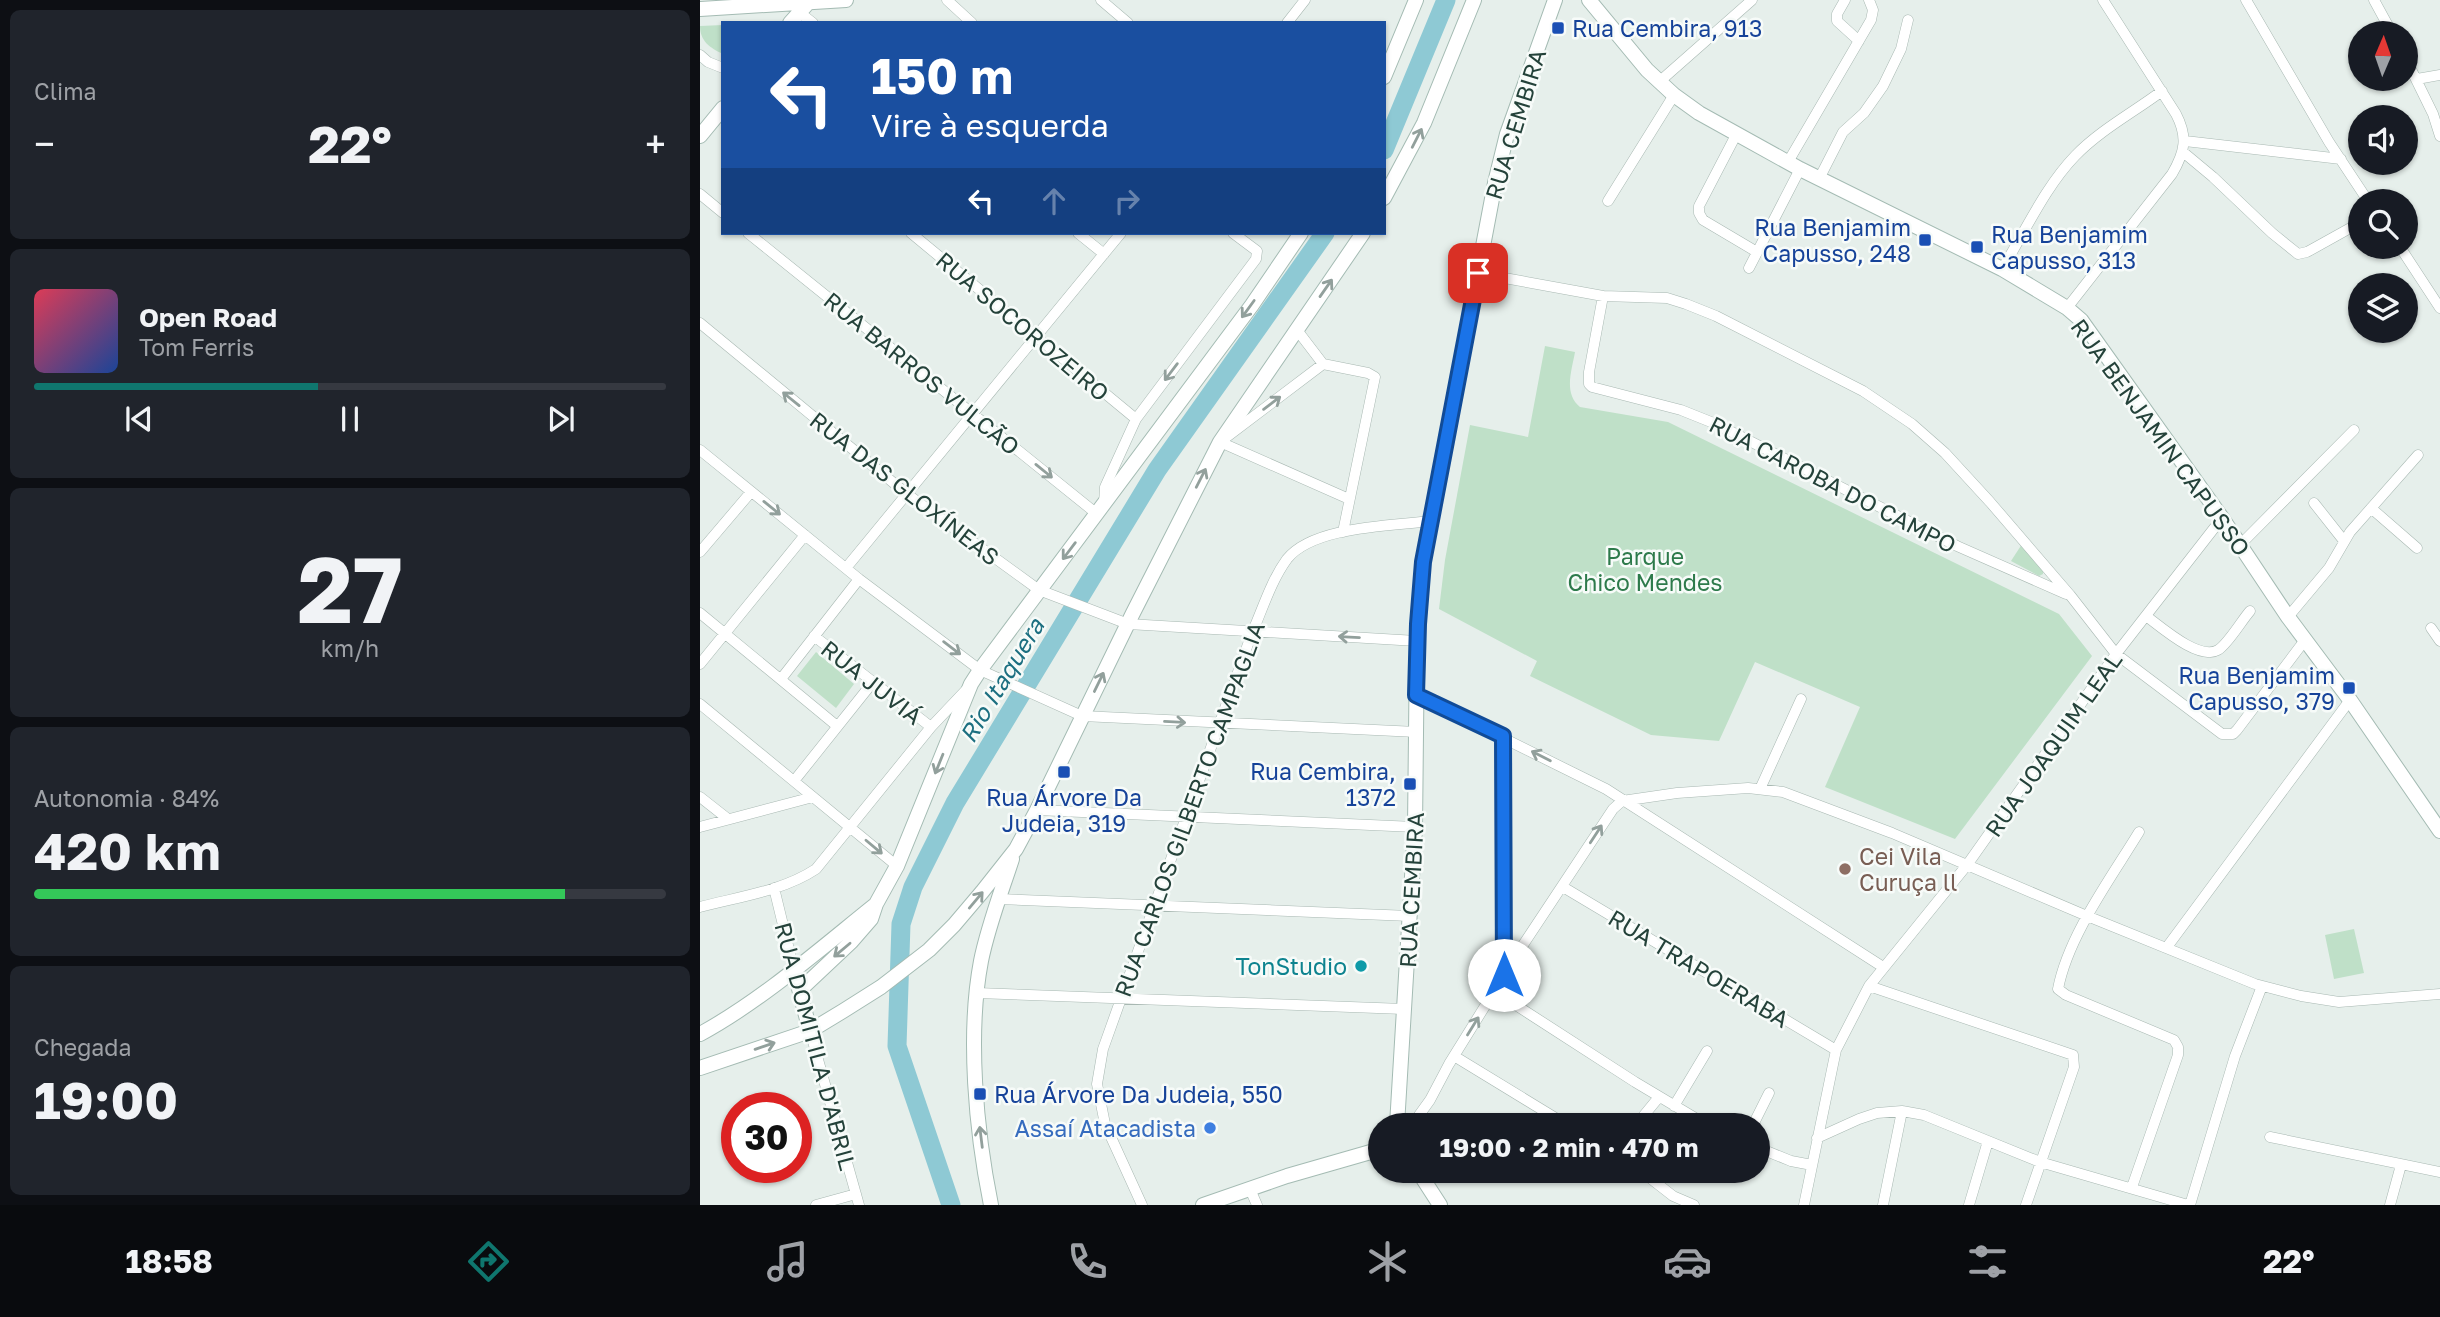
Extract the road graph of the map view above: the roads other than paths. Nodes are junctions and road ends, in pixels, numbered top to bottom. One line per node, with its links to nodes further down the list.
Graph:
1 (846, 0): 17 (street)
2 (947, 0): 20 (street)
3 (1101, 0): 21 (street)
4 (1305, 0): 22 (street)
5 (1416, 0): 27 (street)
6 (1474, 0): 45 (street, one-way to 6)
7 (1555, 0): 61 (street, RUA CEMBIRA)
8 (1589, 0): 31 (street, RUA BENJAMIN CAPUSSO)
9 (1752, 0): 31 (street)
10 (1845, 0): 24 (street)
11 (1869, 0): 24 (street)
12 (2103, 0): 32 (street)
13 (2246, 0): 40 (street)
14 (2374, 0): 23 (street)
15 (742, 3): 16 (street); 17 (street); 19 (street)
16 (700, 9)
17 (801, 9)
18 (1908, 20): 42 (street)
19 (744, 21)
20 (970, 21)
21 (1127, 21)
22 (1289, 21)
23 (2385, 21)
24 (1860, 41): 41 (street)
25 (700, 55): 26 (street)
26 (721, 67)
27 (1386, 73)
28 (2440, 75): 29 (street)
29 (2418, 79)
30 (2418, 81): 37 (street)
31 (1659, 82): 33 (street, RUA BENJAMIN CAPUSSO)
32 (2162, 91): 38 (street); 60 (street)
33 (1674, 95): 35 (street, RUA BENJAMIN CAPUSSO); 46 (street)
34 (721, 110): 36 (street)
35 (1736, 135): 41 (street, RUA BENJAMIN CAPUSSO); 56 (street)
36 (700, 136)
37 (2440, 136)
38 (2185, 141): 39 (street); 40 (street)
39 (2183, 152): 48 (street); 63 (street)
40 (2341, 159): 43 (street)
41 (1794, 165): 42 (street, RUA BENJAMIN CAPUSSO); 56 (street)
42 (1820, 177): 60 (street, RUA BENJAMIN CAPUSSO)
43 (2360, 189)
44 (700, 194): 47 (street)
45 (1386, 194)
46 (1608, 201)
47 (721, 211)
48 (2348, 229)
49 (750, 235): 69 (street, RUA BARROS VULCÃO)
50 (913, 235): 67 (street, RUA SOCOROZEIRO)
51 (1080, 235): 57 (street)
52 (1119, 235): 57 (street)
53 (1236, 235): 70 (street, one-way to 70)
54 (1300, 235): 80 (street, one-way to 80)
55 (1362, 235): 66 (street, one-way to 55)
56 (1757, 252): 59 (street)
57 (1104, 254): 67 (street)
58 (2408, 259): 64 (street)
59 (1749, 268)
60 (2002, 269): 63 (street, RUA BENJAMIN CAPUSSO)
61 (1478, 273): 62 (street); 82 (street, RUA CEMBIRA)
62 (1603, 296): 92 (street); 92 (street, RUA CAROBA DO CAMPO)
63 (2067, 308): 81 (street, RUA BENJAMIN CAPUSSO)
64 (2440, 308)
65 (700, 323): 76 (street, RUA DAS GLOXÍNEAS, one-way to 65)
66 (1297, 330): 68 (street); 72 (street)
67 (1036, 335): 69 (street); 70 (street, RUA SOCOROZEIRO)
68 (1323, 364): 72 (street, one-way to 68); 77 (street)
69 (972, 413): 76 (street); 80 (street, RUA BARROS VULCÃO, one-way to 80)
70 (1136, 419): 80 (street)
71 (2354, 430): 86 (street)
72 (1220, 442): 77 (street); 97 (street, one-way to 72)
73 (700, 450): 75 (street)
74 (2418, 455): 79 (street)
75 (751, 492): 84 (street, one-way to 84); 87 (street)
76 (907, 494): 89 (street); 91 (street, RUA DAS GLOXÍNEAS)
77 (1349, 499): 83 (street)
78 (2314, 503): 85 (street)
79 (2371, 508): 85 (street); 88 (street)
80 (1100, 509): 91 (street, one-way to 91)
81 (2222, 518): 86 (street, RUA BENJAMIN CAPUSSO); 95 (street, RUA JOAQUIM LEAL)
82 (1431, 521): 83 (street, RUA CARLOS GILBERTO CAMPAGLIA); 103 (street, RUA CEMBIRA)
83 (1343, 531): 100 (street, RUA CARLOS GILBERTO CAMPAGLIA)
84 (805, 535): 89 (street); 99 (street)
85 (2344, 541): 96 (street)
86 (2240, 545): 96 (street, RUA BENJAMIN CAPUSSO)
87 (701, 548)
88 (2417, 548)
89 (846, 568): 90 (street)
90 (859, 579): 101 (street); 107 (street, one-way to 107)
91 (1039, 590): 97 (street, RUA DAS GLOXÍNEAS); 107 (street)
92 (2070, 595): 105 (street)
93 (2250, 611): 95 (street)
94 (700, 612): 99 (street)
95 (2146, 616): 105 (street, RUA JOAQUIM LEAL)
96 (2288, 617): 102 (street, RUA BENJAMIN CAPUSSO)
97 (1121, 622): 100 (street, RUA DAS GLOXÍNEAS); 115 (street, one-way to 97)
98 (2431, 628): 104 (street)
99 (725, 633): 106 (street); 108 (street)
100 (1252, 633): 103 (street, RUA DAS GLOXÍNEAS, one-way to 100); 116 (street, RUA CARLOS GILBERTO CAMPAGLIA)
101 (814, 636): 108 (street); 109 (street, RUA JUVIÁ)
102 (2305, 640): 105 (street); 113 (street, RUA BENJAMIN CAPUSSO)
103 (1417, 641): 111 (street, RUA CEMBIRA)
104 (2440, 641)
105 (2116, 654): 135 (street, RUA JOAQUIM LEAL)
106 (700, 664)
107 (980, 670): 110 (street); 115 (street)
108 (781, 679): 117 (street)
109 (873, 682): 117 (street); 118 (street, RUA JUVIÁ)
110 (971, 684): 118 (street); 136 (street, one-way to 136)
111 (1416, 695): 119 (street, RUA CEMBIRA); 120 (street)
112 (1801, 699): 122 (street)
113 (2350, 700): 132 (street, RUA BENJAMIN CAPUSSO); 145 (street)
114 (700, 704): 121 (street)
115 (1082, 716): 116 (street, one-way to 116); 126 (street)
116 (1220, 724): 119 (street); 127 (street, RUA CARLOS GILBERTO CAMPAGLIA)
117 (837, 726): 121 (street)
118 (931, 727): 131 (street)
119 (1417, 732): 130 (street, RUA CEMBIRA)
120 (1503, 736): 125 (street, one-way to 120); 148 (street)
121 (794, 781): 124 (street)
122 (1760, 789): 125 (street); 135 (street)
123 (700, 797): 128 (street)
124 (813, 797): 128 (street); 131 (street)
125 (1622, 801): 137 (street, one-way to 125); 146 (street)
126 (1037, 810): 127 (street); 134 (street)
127 (1186, 815): 130 (street); 141 (street, RUA CARLOS GILBERTO CAMPAGLIA)
128 (728, 819): 129 (street)
129 (700, 827)
130 (1415, 827): 143 (street, RUA CEMBIRA)
131 (851, 828): 136 (street, one-way to 136); 138 (street)
132 (2440, 831)
133 (2139, 832): 144 (street)
134 (1016, 849): 139 (street); 157 (street, one-way to 134)
135 (1967, 865): 144 (street); 146 (street, RUA JOAQUIM LEAL)
136 (897, 866): 140 (street)
137 (1563, 887): 148 (street); 159 (street, RUA TRAPOERABA)
138 (774, 888): 142 (street); 147 (street, RUA DOMITILA D'ABRIL)
139 (999, 900): 141 (street); 153 (street)
140 (876, 904): 147 (street); 151 (street, one-way to 151)
141 (1153, 906): 143 (street); 155 (street, RUA CARLOS GILBERTO CAMPAGLIA)
142 (700, 907)
143 (1410, 916): 156 (street, RUA CEMBIRA)
144 (2087, 916): 145 (street); 184 (street)
145 (2167, 947): 150 (street)
146 (1883, 967): 149 (street, RUA JOAQUIM LEAL)
147 (794, 970): 151 (street, RUA DOMITILA D'ABRIL); 158 (street)
148 (1504, 975): 152 (street)
149 (1869, 986): 159 (street, RUA JOAQUIM LEAL); 178 (street)
150 (2262, 986): 154 (street); 198 (street)
151 (800, 990): 157 (street, RUA DOMITILA D'ABRIL)
152 (1494, 991): 161 (street, one-way to 152); 164 (street)
153 (977, 993): 155 (street); 188 (street, one-way to 153)
154 (2440, 994)
155 (1119, 1000): 156 (street); 189 (street, RUA CARLOS GILBERTO CAMPAGLIA)
156 (1404, 1009): 167 (street, RUA CEMBIRA)
157 (810, 1031): 162 (street, one-way to 157); 186 (street, RUA DOMITILA D'ABRIL)
158 (700, 1034)
159 (1836, 1050): 174 (street, RUA JOAQUIM LEAL)
160 (1707, 1051): 165 (street)
161 (1454, 1056): 168 (street); 169 (street)
162 (700, 1068)
163 (1769, 1093): 172 (street)
164 (1659, 1097): 165 (street); 170 (street)
165 (1674, 1106): 171 (street)
166 (1902, 1111): 174 (street); 175 (street); 195 (street)
167 (1397, 1113)
168 (1421, 1113)
169 (1547, 1113)
170 (1646, 1113)
171 (1686, 1113)
172 (1759, 1113)
173 (2270, 1137): 180 (street)
174 (1817, 1138): 179 (street, RUA JOAQUIM LEAL)
175 (1988, 1141): 178 (street); 196 (street)
176 (1770, 1152): 179 (street)
177 (1368, 1153): 185 (street)
178 (2040, 1162): 184 (street); 197 (street)
179 (1812, 1165): 194 (street, RUA JOAQUIM LEAL)
180 (2401, 1165): 181 (street); 199 (street)
181 (2440, 1172)
182 (1426, 1183): 192 (street)
183 (1656, 1183): 193 (street)
184 (2132, 1187): 198 (street)
185 (1250, 1189): 190 (street); 191 (street)
186 (857, 1200): 187 (street)
187 (816, 1205)
188 (991, 1205)
189 (1142, 1205)
190 (1203, 1205)
191 (1257, 1205)
192 (1440, 1205)
193 (1694, 1205)
194 (1804, 1205)
195 (1883, 1205)
196 (1969, 1205)
197 (2026, 1205)
198 (2189, 1205)
199 (2390, 1205)

